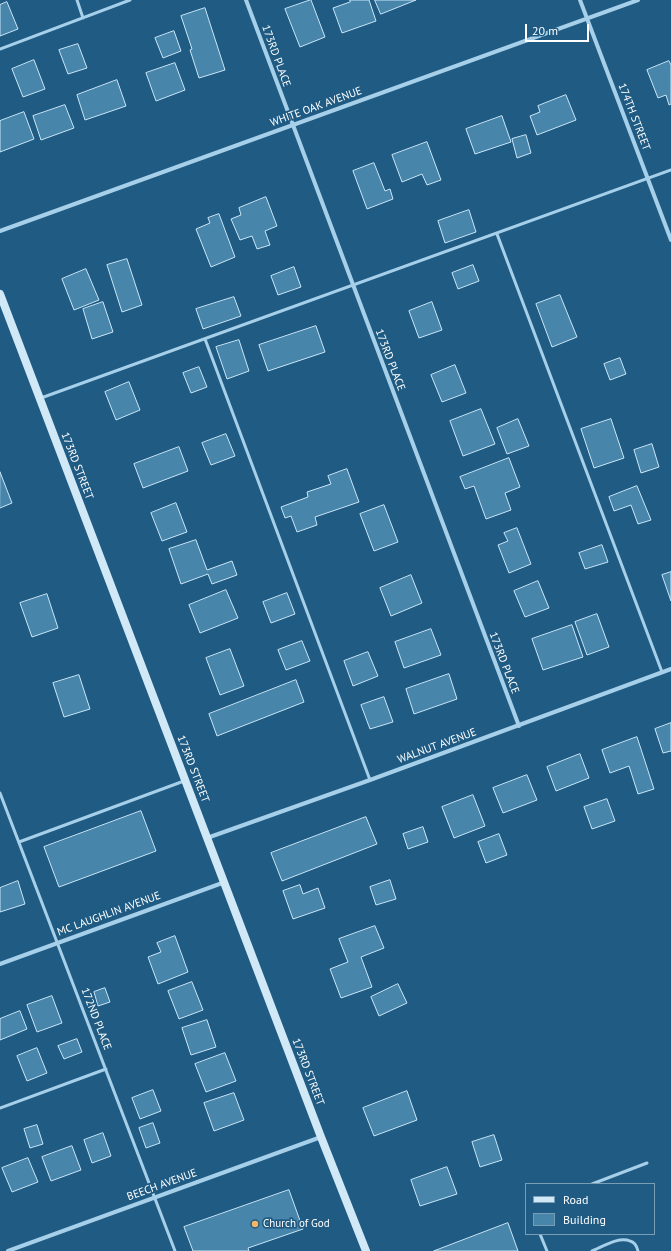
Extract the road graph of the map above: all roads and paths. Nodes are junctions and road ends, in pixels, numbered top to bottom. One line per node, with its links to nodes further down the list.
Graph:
1 (77, 0): 6 (lane)
2 (130, 0): 6 (lane)
3 (246, 0): 9 (street, 173RD PLACE)
4 (580, 0): 7 (street, 174TH STREET)
5 (638, 0): 7 (street, WHITE OAK AVENUE)
6 (83, 18): 8 (lane)
7 (586, 19): 9 (street, WHITE OAK AVENUE); 11 (street, 174TH STREET)
8 (0, 49)
9 (292, 125): 12 (street, WHITE OAK AVENUE); 15 (street, 173RD PLACE)
10 (671, 170): 11 (lane)
11 (648, 179): 13 (lane); 14 (street, 174TH STREET)
12 (0, 231)
13 (496, 234): 15 (lane); 20 (lane)
14 (671, 240)
15 (352, 286): 17 (lane); 21 (street, 173RD PLACE)
16 (0, 294): 18 (street, 173RD STREET)
17 (205, 339): 18 (lane); 22 (lane)
18 (40, 399): 23 (street, 173RD STREET)
19 (671, 669): 20 (street, WALNUT AVENUE)
20 (662, 672): 21 (street, WALNUT AVENUE)
21 (518, 726): 22 (street, WALNUT AVENUE)
22 (370, 780): 25 (street, WALNUT AVENUE)
23 (186, 781): 25 (street, 173RD STREET); 26 (lane)
24 (0, 793): 26 (lane, 172ND PLACE)
25 (207, 838): 27 (street, 173RD STREET)
26 (19, 842): 28 (lane, 172ND PLACE)
27 (225, 882): 28 (street, MC LAUGHLIN AVENUE); 32 (street, 173RD STREET)
28 (57, 943): 29 (street, MC LAUGHLIN AVENUE); 30 (lane, 172ND PLACE)
29 (0, 964)
30 (106, 1069): 31 (lane); 35 (lane, 172ND PLACE)
31 (0, 1108)
32 (321, 1137): 35 (street, BEECH AVENUE); 39 (street, 173RD STREET)
33 (648, 1162): 34 (lane)
34 (595, 1183)
35 (155, 1197): 37 (street, BEECH AVENUE); 38 (lane, 172ND PLACE)
36 (540, 1235): 40 (lane)
37 (8, 1251)
38 (175, 1251)
39 (366, 1251)
40 (547, 1251)
41 (592, 1251): 42 (lane)
42 (638, 1251)

